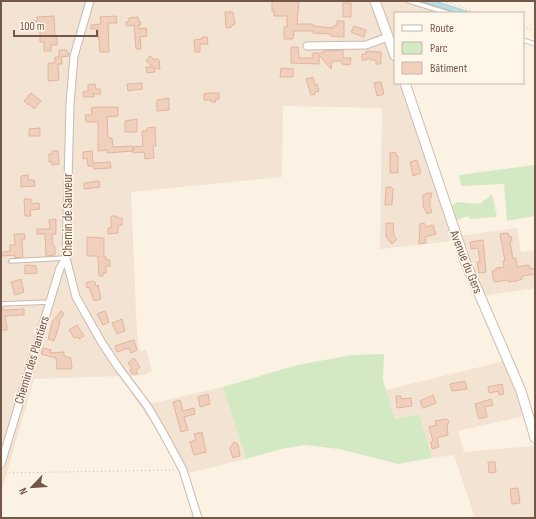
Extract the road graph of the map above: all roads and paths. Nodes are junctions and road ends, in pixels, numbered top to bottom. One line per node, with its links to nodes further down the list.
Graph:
1 (90, 1): 15 (street, Chemin de Sauveur)
2 (377, 1): 9 (main road)
3 (409, 1): 5 (lane)
4 (443, 1): 6 (path)
5 (445, 12)
6 (475, 12)
7 (524, 28): 8 (path)
8 (535, 31)
9 (388, 37): 12 (street); 13 (main road)
10 (524, 40): 11 (lane)
11 (535, 44)
12 (307, 46)
13 (394, 53)
14 (405, 84): 19 (main road, Avenue du Gers)
15 (66, 258): 16 (lane); 17 (street, Chemin des Plantiers); 21 (street, Chemin de Sauveur)
16 (12, 261)
17 (50, 302): 18 (lane); 20 (street, Chemin des Plantiers)
18 (1, 304)
19 (535, 438)
20 (1, 464)
21 (183, 470): 22 (path); 23 (street, Chemin de Sauveur)
22 (1, 473)
23 (198, 518)

